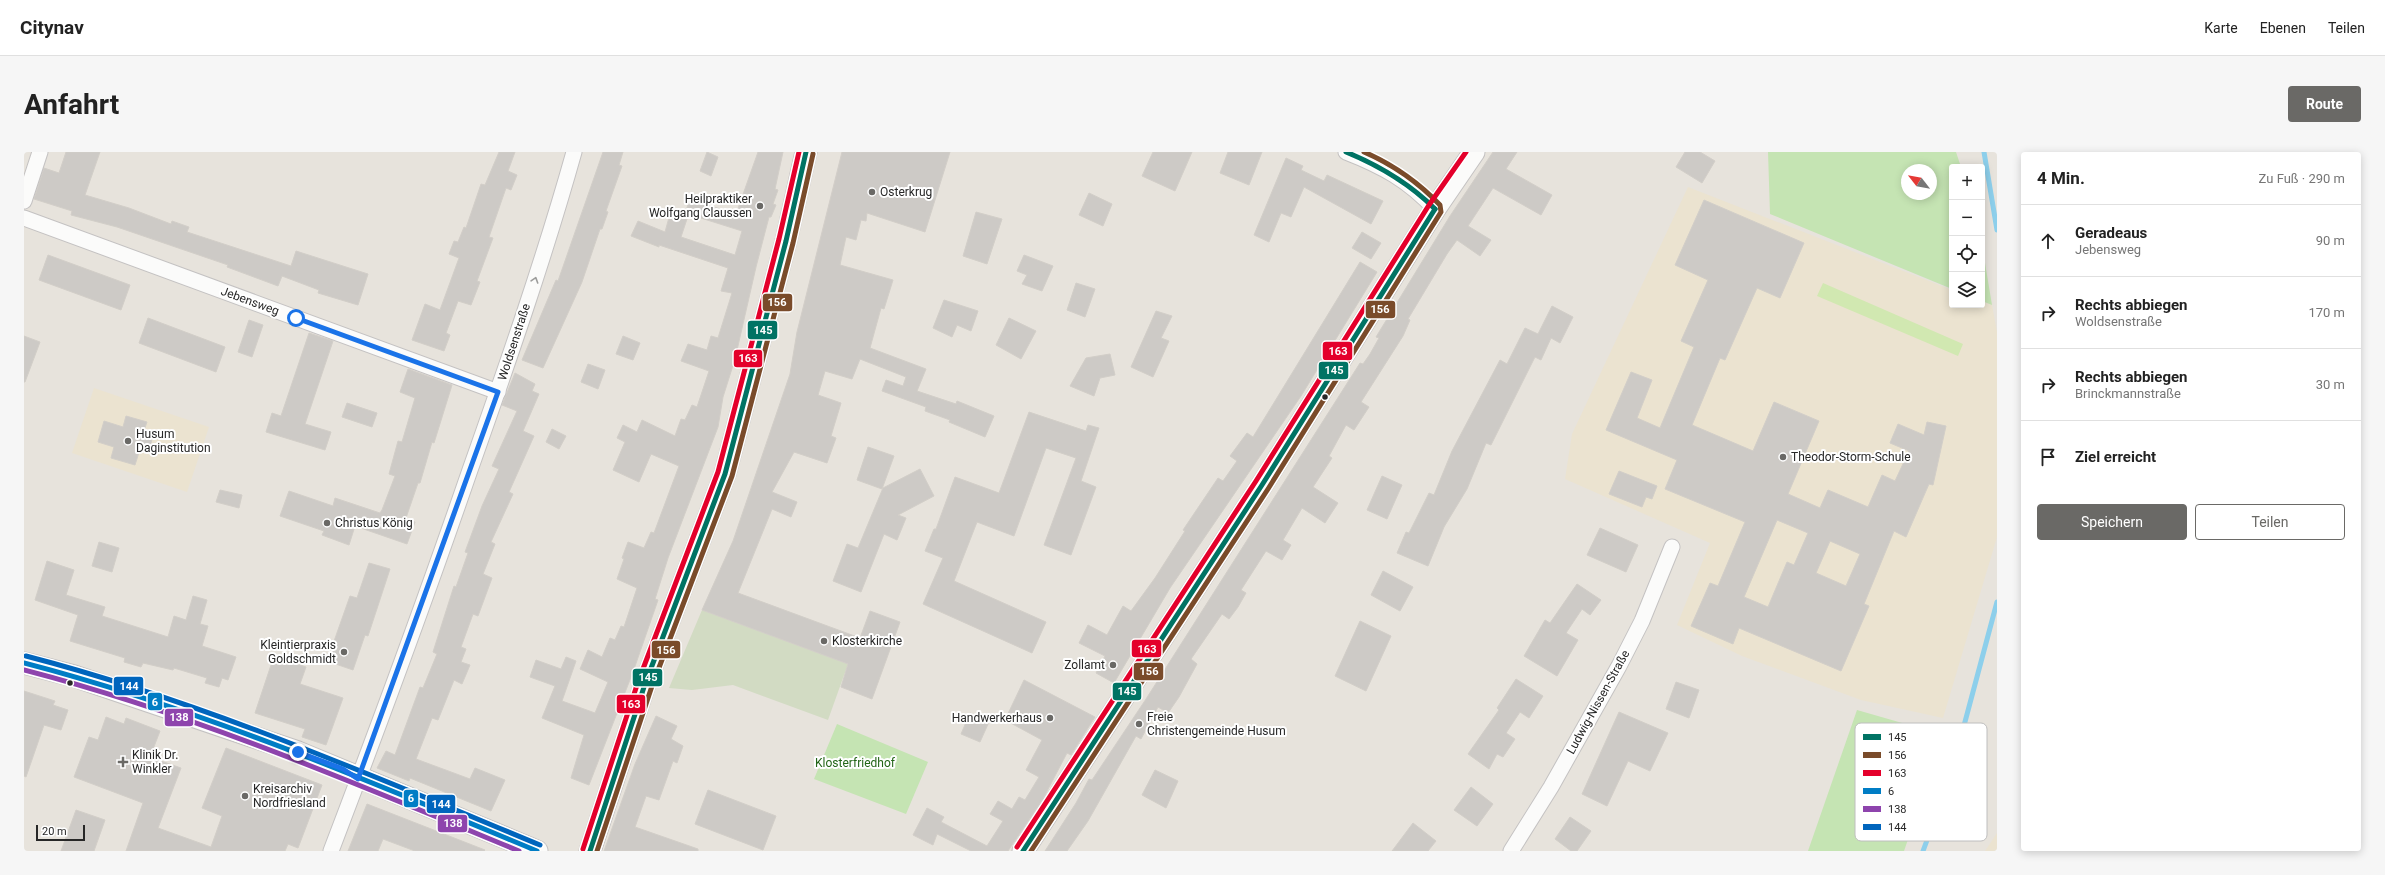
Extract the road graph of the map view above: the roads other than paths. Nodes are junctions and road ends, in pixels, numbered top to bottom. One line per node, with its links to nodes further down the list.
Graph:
1 (40, 152): 6 (street)
2 (574, 152): 9 (street, Woldsenstraße, one-way to 2)
3 (806, 152): 15 (main road)
4 (1346, 152): 7 (street)
5 (1474, 152): 7 (main road)
6 (24, 201)
7 (1435, 209): 16 (main road)
8 (24, 218): 9 (street, Jebensweg)
9 (498, 392): 12 (street, Woldsenstraße)
10 (1672, 547): 17 (street, Ludwig-Nissen-Straße)
11 (24, 663): 12 (main road)
12 (358, 779): 13 (street, Woldsenstraße); 14 (main road)
13 (331, 851)
14 (537, 851)
15 (590, 851)
16 (1023, 851)
17 (1511, 851)

